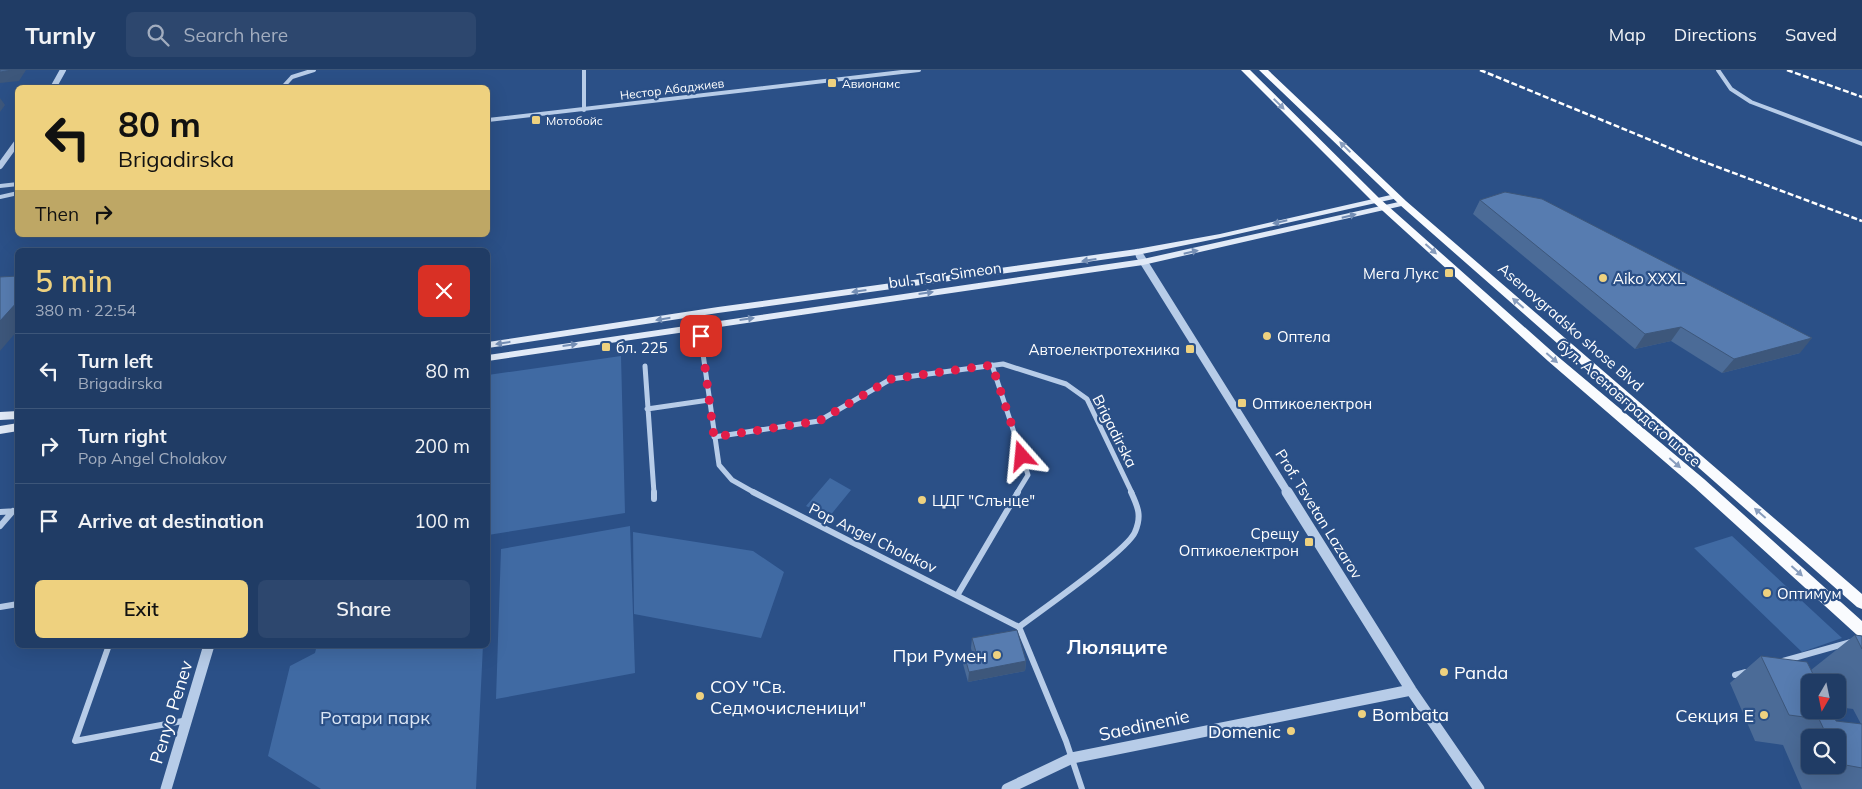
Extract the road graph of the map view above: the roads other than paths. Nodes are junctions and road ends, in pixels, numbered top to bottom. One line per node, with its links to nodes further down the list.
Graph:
1 (63, 70): 10 (street)
2 (314, 70): 11 (street)
3 (584, 70): 12 (street)
4 (859, 70): 9 (street)
5 (919, 70): 9 (street, Нестор Абаджиев)
6 (1244, 70): 22 (main road, one-way to 22)
7 (1264, 70): 21 (main road, Asenovgradsko shose Blvd, one-way to 7)
8 (1718, 70): 14 (street)
9 (861, 76): 12 (street, Нестор Абаджиев)
10 (55, 85)
11 (283, 85)
12 (584, 110): 13 (street, Нестор Абаджиев)
13 (490, 120)
14 (1862, 144)
15 (15, 145): 16 (street)
16 (0, 166)
17 (15, 184): 18 (street)
18 (0, 186)
19 (15, 194): 20 (street)
20 (0, 196)
21 (1399, 199): 22 (main road, bul. Tsar Simeon); 23 (main road, bul. Tsar Simeon); 43 (main road, Asenovgradsko shose Blvd, one-way to 21)
22 (1376, 200): 23 (main road, бул. Асеновградско шосе); 24 (main road, bul. Tsar Simeon, one-way to 24)
23 (1384, 208): 25 (main road, bul. Tsar Simeon, one-way to 23); 47 (main road, бул. Асеновградско шосе, one-way to 47)
24 (1137, 252): 25 (street, Prof. Tsvetan Lazarov); 27 (main road, bul. Tsar Simeon, one-way to 27)
25 (1143, 262): 26 (main road, bul. Tsar Simeon, one-way to 25); 54 (street, Prof. Tsvetan Lazarov)
26 (699, 326): 28 (main road, bul. Tsar Simeon, one-way to 26); 31 (street, Pop Angel Cholakov)
27 (490, 345)
28 (490, 358)
29 (992, 365): 37 (street, Brigadirska); 42 (street); 46 (street, Brigadirska)
30 (645, 366): 32 (street)
31 (709, 400): 32 (street); 37 (street, Pop Angel Cholakov)
32 (647, 409): 38 (street)
33 (15, 415): 34 (main road)
34 (0, 416)
35 (15, 428): 36 (main road)
36 (0, 430)
37 (714, 437): 42 (street, Pop Angel Cholakov)
38 (654, 499)
39 (15, 511): 40 (street); 41 (street)
40 (0, 512)
41 (0, 526)
42 (958, 594): 46 (street, Pop Angel Cholakov)
43 (1862, 603)
44 (15, 604): 45 (street)
45 (0, 607)
46 (1019, 627): 56 (street)
47 (1862, 630)
48 (1862, 639): 51 (street)
49 (108, 648): 55 (street)
50 (208, 648): 55 (street, Penyo Penev)
51 (1779, 662)
52 (1753, 670): 53 (street)
53 (1735, 675)
54 (1412, 690): 56 (street, Saedinenie); 60 (street, Prof. Tsvetan Lazarov)
55 (188, 720): 57 (street, Penyo Penev)
56 (1072, 758): 58 (street, Saedinenie); 59 (street)
57 (166, 789)
58 (1007, 789)
59 (1082, 789)
60 (1479, 789)

